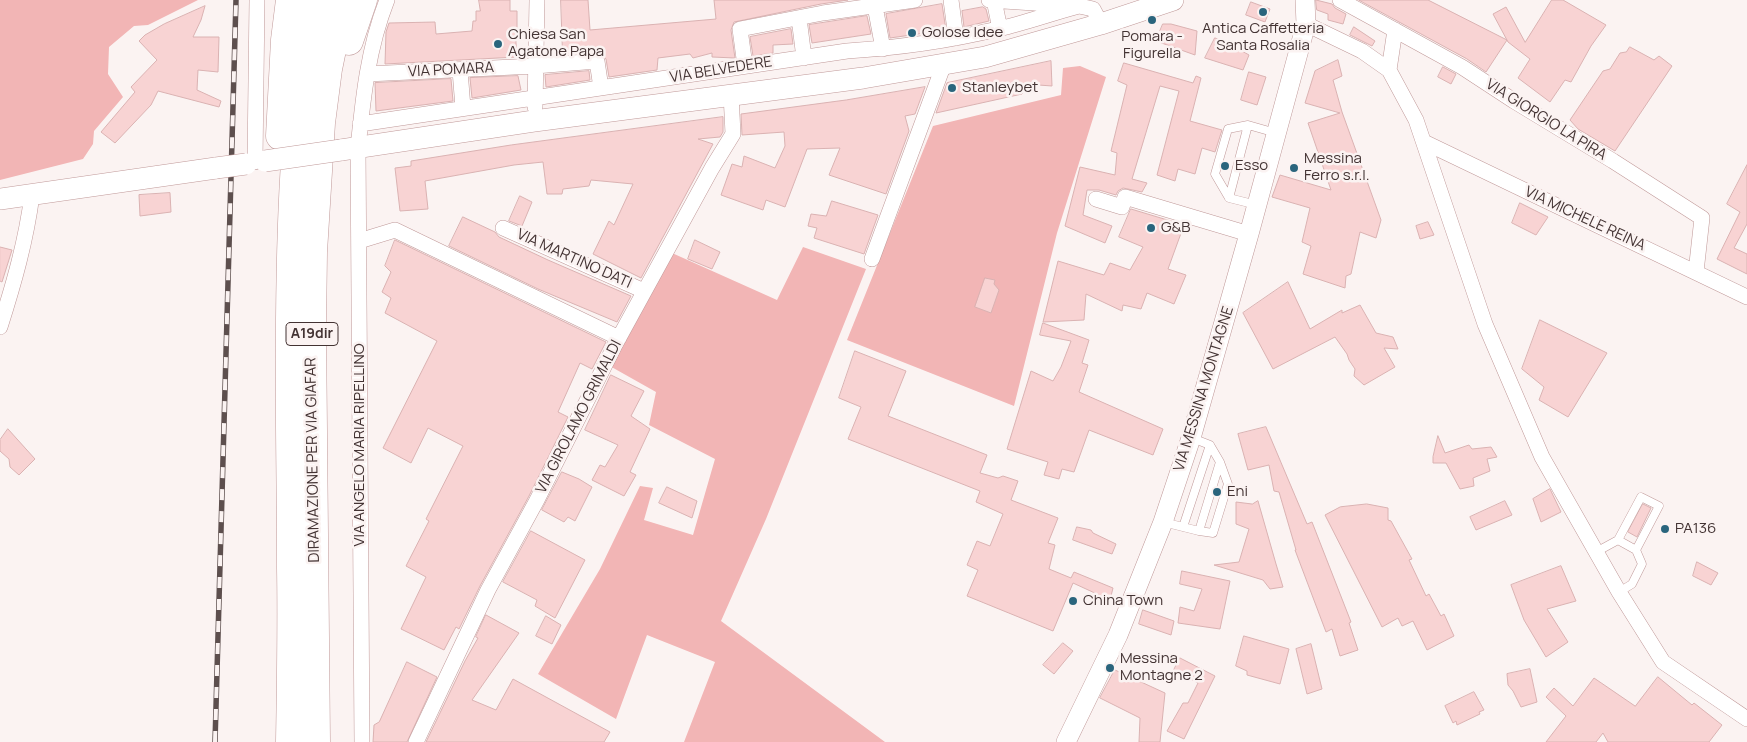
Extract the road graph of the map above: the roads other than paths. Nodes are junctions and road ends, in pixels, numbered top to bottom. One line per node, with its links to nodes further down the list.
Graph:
1 (257, 0): 41 (street)
2 (290, 0): 56 (highway)
3 (318, 0): 56 (highway, DIRAMAZIONE PER VIA GIAFAR / A19dir)
4 (342, 0): 67 (highway, DIRAMAZIONE PER VIA GIAFAR / A19dir)
5 (363, 0): 67 (highway)
6 (387, 0): 30 (street, VIA ANGELO MARIA RIPELLINO)
7 (537, 0): 26 (street)
8 (915, 0): 15 (street)
9 (951, 0): 22 (street)
10 (989, 0): 11 (street)
11 (994, 0): 16 (street); 20 (street)
12 (1173, 0): 18 (main road)
13 (1305, 0): 19 (street, VIA MESSINA MONTAGNE)
14 (1340, 0): 21 (street, VIA GIORGIO LA PIRA)
15 (875, 6): 17 (street); 23 (street)
16 (1079, 6): 18 (street); 20 (street, VIA BELVEDERE)
17 (799, 18): 24 (street); 27 (street)
18 (1101, 24): 25 (main road)
19 (1306, 24): 29 (street); 38 (street, VIA MESSINA MONTAGNE)
20 (1000, 29): 22 (street, VIA BELVEDERE)
21 (1395, 30): 29 (street); 51 (street, VIA GIORGIO LA PIRA)
22 (956, 38): 23 (street, VIA BELVEDERE)
23 (884, 49): 24 (street, VIA BELVEDERE)
24 (804, 58): 27 (street, VIA BELVEDERE)
25 (944, 64): 32 (main road); 50 (street)
26 (535, 66): 28 (street, VIA POMARA); 31 (street, VIA POMARA); 33 (street)
27 (745, 66): 31 (street, VIA BELVEDERE)
28 (460, 70): 30 (street, VIA POMARA); 34 (street)
29 (1389, 70): 39 (street)
30 (367, 74): 36 (street, VIA ANGELO MARIA RIPELLINO)
31 (601, 88): 33 (street, VIA BELVEDERE)
32 (731, 94): 35 (main road); 52 (street, VIA GIROLAMO GRIMALDI)
33 (535, 98): 34 (street, VIA BELVEDERE); 35 (street)
34 (463, 108): 36 (street, VIA BELVEDERE)
35 (534, 121): 40 (main road)
36 (360, 124): 40 (street, VIA ANGELO MARIA RIPELLINO)
37 (1248, 125): 38 (lane); 43 (lane); 43 (lane)
38 (1277, 133): 46 (street, VIA MESSINA MONTAGNE)
39 (1424, 142): 51 (street, VIA MICHELE REINA); 65 (street)
40 (349, 149): 41 (main road, bridge); 49 (street, VIA ANGELO MARIA RIPELLINO)
41 (255, 162): 42 (main road, bridge)
42 (32, 195): 44 (main road); 54 (street)
43 (1229, 198): 46 (lane)
44 (0, 199)
45 (1096, 199): 48 (street)
46 (1257, 205): 48 (street, VIA MESSINA MONTAGNE)
47 (503, 228): 52 (street, VIA MARTINO DATI)
48 (1249, 234): 57 (street, VIA MESSINA MONTAGNE)
49 (359, 241): 55 (street); 71 (street, VIA ANGELO MARIA RIPELLINO)
50 (872, 259)
51 (1696, 272): 53 (street, VIA MICHELE REINA)
52 (644, 291): 55 (street, VIA GIROLAMO GRIMALDI)
53 (1747, 297)
54 (0, 328)
55 (619, 338): 72 (street, VIA GIROLAMO GRIMALDI)
56 (289, 388): 69 (highway, DIRAMAZIONE PER VIA GIAFAR / A19dir)
57 (1191, 438): 58 (lane); 60 (street, VIA MESSINA MONTAGNE)
58 (1210, 445): 59 (lane); 61 (lane)
59 (1220, 462): 62 (lane); 62 (lane)
60 (1162, 522): 61 (lane); 73 (street, VIA MESSINA MONTAGNE)
61 (1183, 527): 62 (lane)
62 (1199, 531)
63 (1618, 540): 64 (lane); 64 (lane); 65 (lane)
64 (1636, 550): 66 (lane)
65 (1596, 552): 66 (street)
66 (1619, 592): 68 (street)
67 (315, 671): 70 (highway, DIRAMAZIONE PER VIA GIAFAR / A19dir)
68 (1747, 719)
69 (290, 742)
70 (316, 742)
71 (362, 742)
72 (416, 742)
73 (1066, 742)

